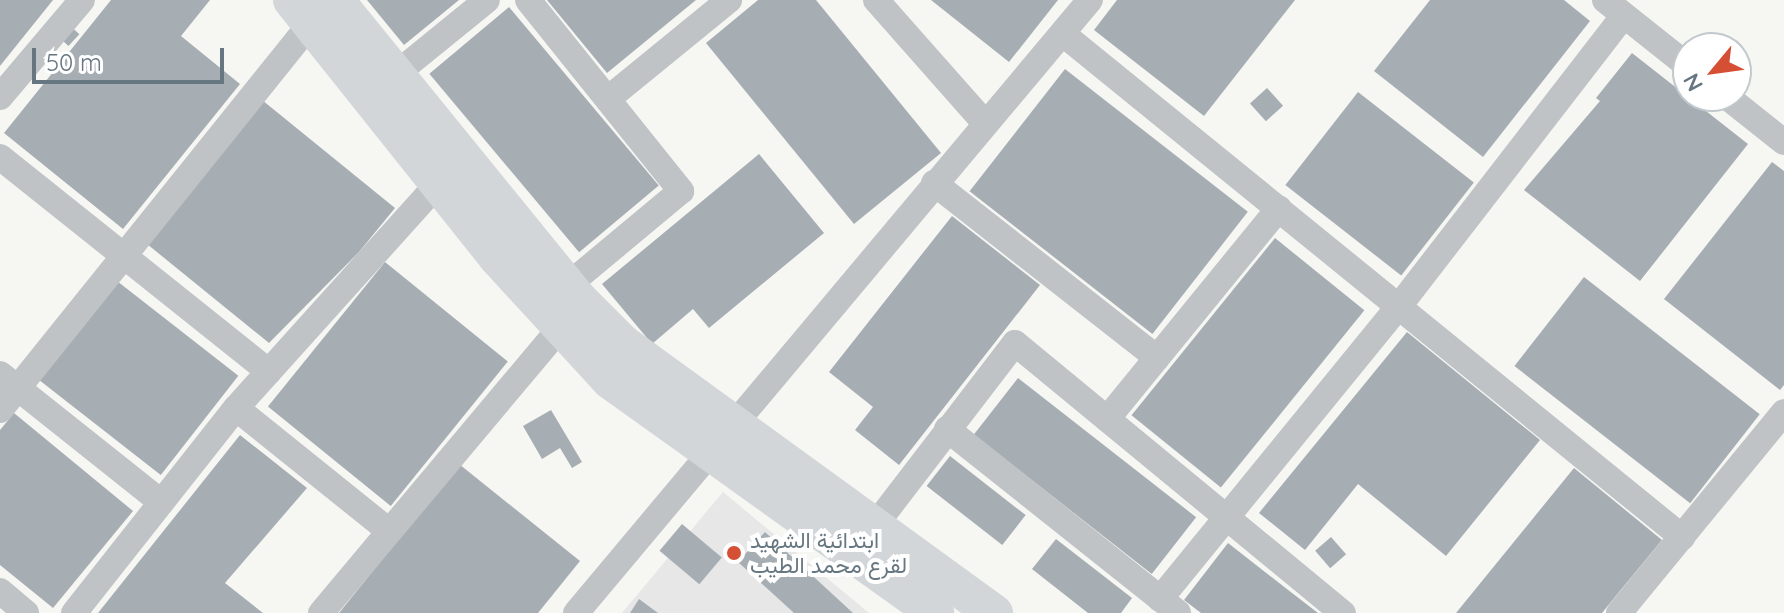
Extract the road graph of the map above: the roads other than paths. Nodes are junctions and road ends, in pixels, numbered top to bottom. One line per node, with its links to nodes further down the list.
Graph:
1 (82, 0): 12 (street)
2 (487, 0): 11 (street)
3 (528, 0): 13 (street)
4 (729, 0): 13 (street)
5 (876, 0): 15 (street)
6 (1090, 0): 9 (street)
7 (312, 8): 11 (main road); 19 (main road); 21 (street)
8 (1614, 8): 10 (street); 23 (street)
9 (1063, 34): 15 (street); 20 (street)
10 (1672, 53)
11 (396, 74): 22 (main road)
12 (0, 97)
13 (609, 98): 22 (street)
14 (1746, 112): 16 (street)
15 (985, 123): 18 (street)
16 (1784, 142)
17 (0, 157): 21 (street)
18 (934, 183): 25 (street); 33 (street)
19 (437, 185): 24 (main road); 26 (street)
20 (1279, 208): 23 (street); 25 (street)
21 (121, 254): 26 (street); 27 (street)
22 (567, 286): 33 (main road)
23 (1400, 305): 35 (street); 38 (street)
24 (559, 329): 33 (main road); 37 (street)
25 (1157, 358): 31 (street)
26 (269, 372): 28 (street)
27 (9, 381): 29 (street); 34 (street)
28 (236, 408): 34 (street); 37 (street)
29 (0, 410)
30 (1784, 412): 38 (street)
31 (1107, 419): 32 (street); 35 (street)
32 (947, 429): 36 (street); 40 (street)
33 (719, 438): 36 (main road); 44 (street); 45 (main road)
34 (161, 502): 42 (street)
35 (1226, 517): 40 (street); 47 (street)
36 (876, 524): 46 (main road)
37 (388, 530): 43 (street)
38 (1682, 537): 48 (street)
39 (0, 591): 41 (street)
40 (1169, 606)
41 (26, 613)
42 (74, 613)
43 (321, 613)
44 (576, 613)
45 (935, 613)
46 (994, 613)
47 (1343, 613)
48 (1619, 613)

